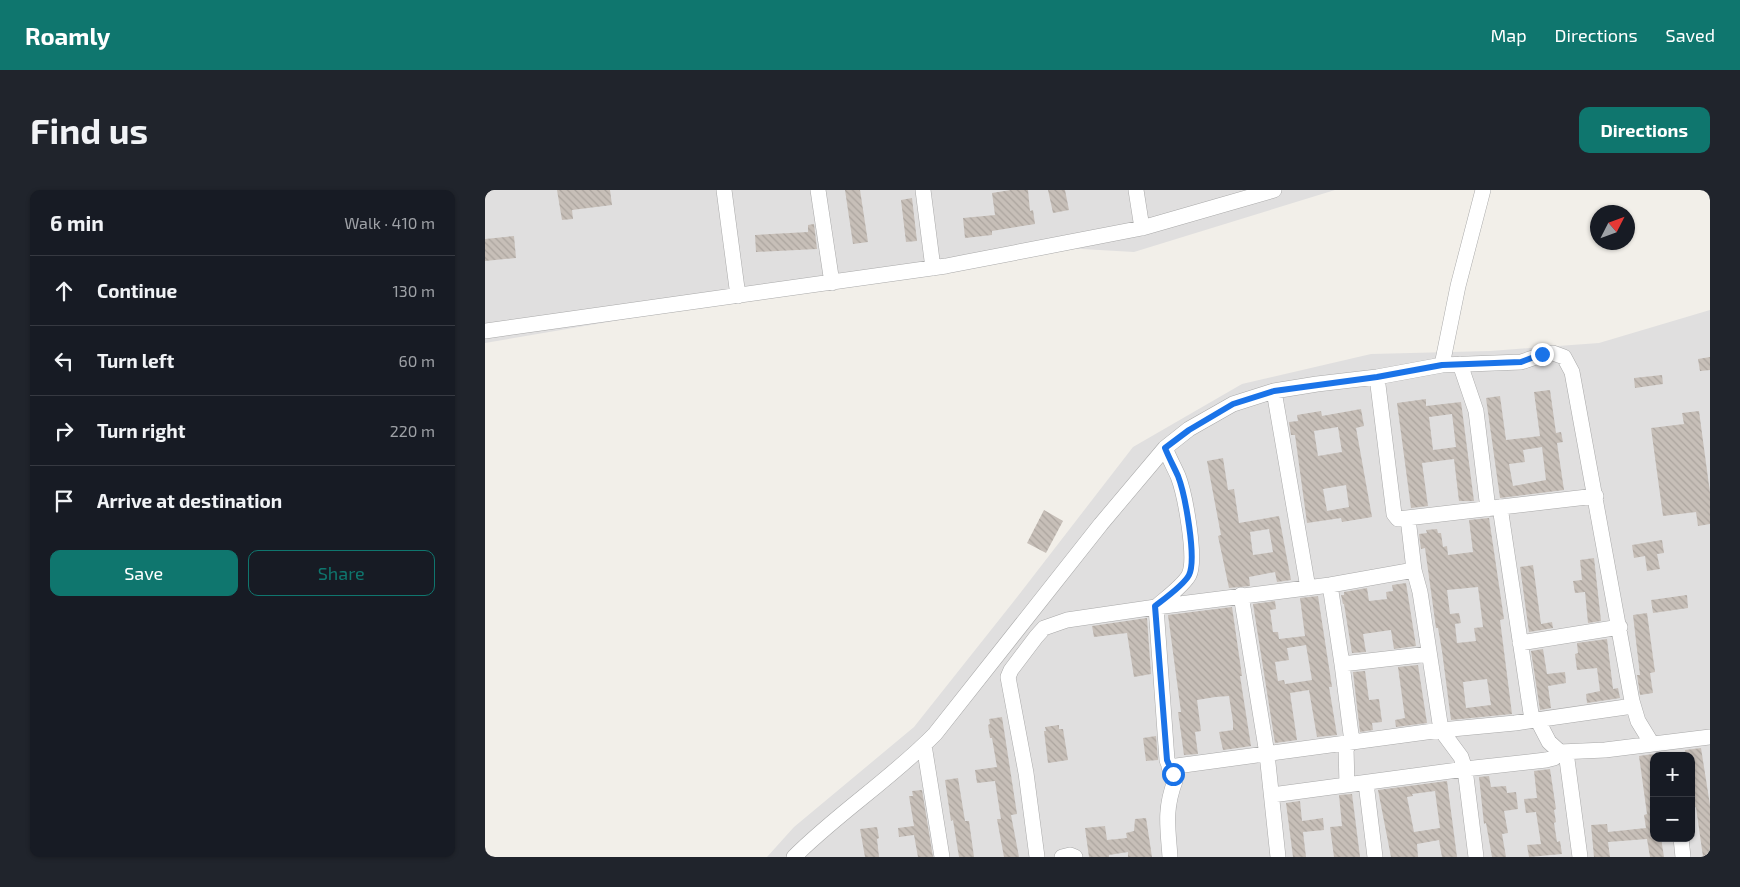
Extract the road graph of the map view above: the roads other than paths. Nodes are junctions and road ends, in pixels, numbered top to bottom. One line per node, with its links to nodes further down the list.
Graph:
1 (724, 190): 10 (street)
2 (818, 190): 9 (street)
3 (923, 190): 8 (street)
4 (1136, 190): 7 (street)
5 (1274, 190): 7 (street)
6 (1483, 190): 13 (street)
7 (1142, 228): 8 (street)
8 (933, 268): 9 (street)
9 (832, 283): 10 (street)
10 (738, 296): 11 (street)
11 (485, 331)
12 (1460, 364): 13 (street); 17 (street); 18 (street)
13 (1442, 365): 14 (street)
14 (1377, 377): 15 (street); 19 (street)
15 (1274, 391): 16 (street); 22 (street)
16 (1165, 448): 24 (street); 35 (street)
17 (1596, 496): 18 (street); 25 (street)
18 (1494, 508): 19 (street); 26 (street)
19 (1408, 518): 20 (street)
20 (1414, 570): 21 (street); 27 (street)
21 (1330, 585): 22 (street); 28 (street)
22 (1308, 588): 23 (street)
23 (1241, 595): 24 (street); 38 (street)
24 (1155, 606): 39 (street); 47 (street)
25 (1619, 627): 26 (street); 29 (street)
26 (1520, 643): 30 (street)
27 (1429, 654): 28 (street); 31 (street)
28 (1342, 664): 33 (street)
29 (1633, 706): 30 (street); 34 (street)
30 (1534, 720): 31 (street); 37 (street)
31 (1441, 730): 33 (street); 40 (street)
32 (1710, 737): 36 (street)
33 (1352, 742): 38 (street); 42 (street)
34 (1652, 744): 36 (street); 37 (street)
35 (924, 745): 45 (street); 46 (street)
36 (1670, 749)
37 (1563, 752): 40 (street); 54 (street)
38 (1267, 754): 39 (street); 43 (street)
39 (1169, 767): 50 (street)
40 (1465, 769): 41 (street); 53 (street)
41 (1365, 783): 42 (street); 52 (street)
42 (1347, 785): 43 (street)
43 (1272, 795): 51 (street)
44 (1681, 842): 55 (street)
45 (794, 857)
46 (942, 857)
47 (1037, 857)
48 (1063, 857): 49 (street)
49 (1075, 857)
50 (1170, 857)
51 (1279, 857)
52 (1375, 857)
53 (1476, 857)
54 (1580, 857)
55 (1683, 857)

